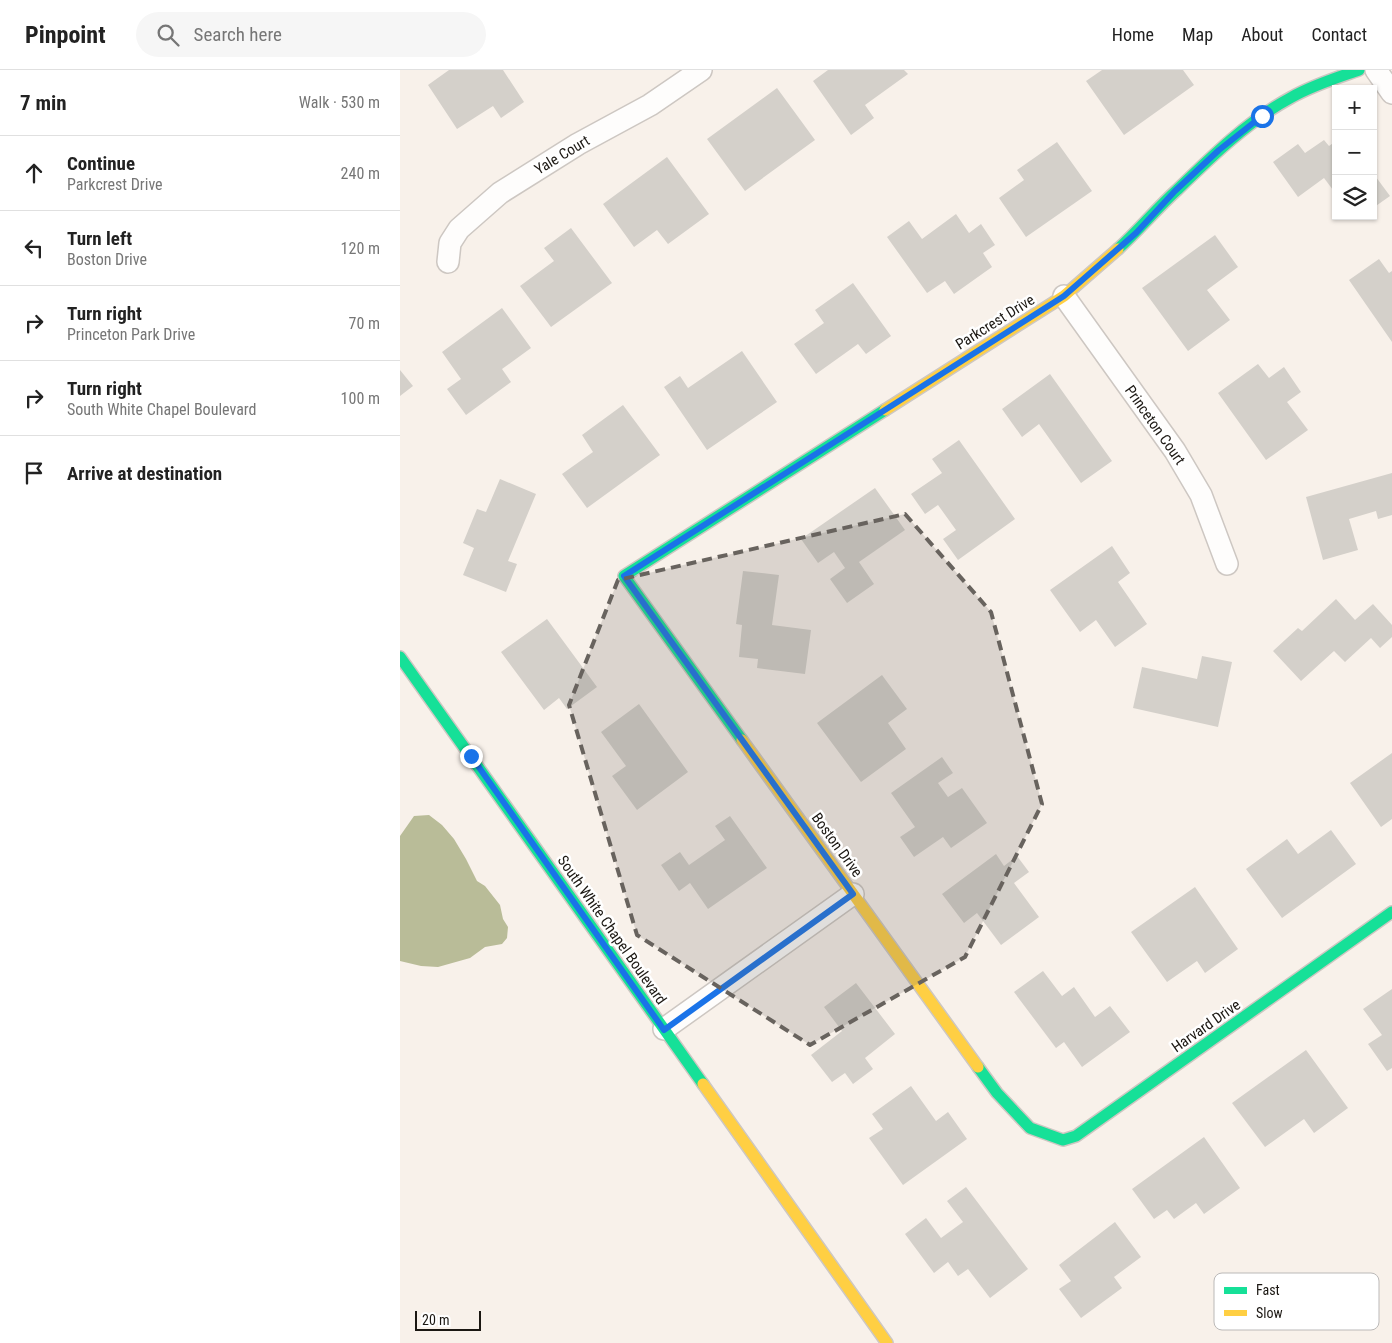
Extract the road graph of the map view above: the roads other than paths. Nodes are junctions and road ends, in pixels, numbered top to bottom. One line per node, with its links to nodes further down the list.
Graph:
1 (701, 70): 5 (street, Yale Court)
2 (1359, 70): 6 (street, Parkcrest Drive)
3 (1376, 70): 4 (street)
4 (1392, 93)
5 (448, 262)
6 (1064, 296): 7 (street, Princeton Court); 8 (street, Parkcrest Drive)
7 (1227, 564)
8 (624, 576): 10 (street, Boston Drive)
9 (400, 657): 12 (street, South White Chapel Boulevard)
10 (853, 894): 12 (street); 13 (street, Boston Drive)
11 (1392, 912): 13 (street, Harvard Drive)
12 (664, 1030): 14 (street, South White Chapel Boulevard)
13 (1030, 1128)
14 (887, 1343)

